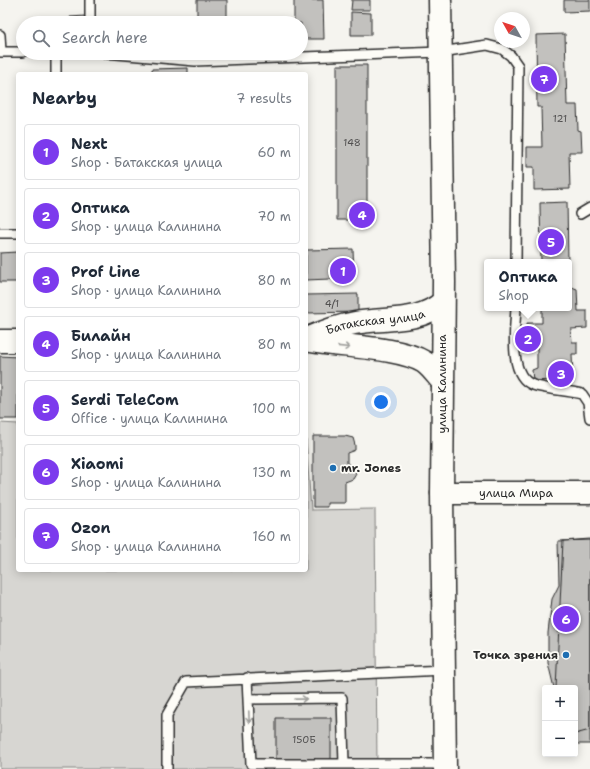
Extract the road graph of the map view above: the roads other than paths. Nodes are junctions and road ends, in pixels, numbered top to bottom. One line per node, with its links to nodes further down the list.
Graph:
1 (90, 0): 3 (lane)
2 (440, 0): 7 (main road, улица Калинина)
3 (90, 16)
4 (0, 35): 5 (lane)
5 (0, 52): 6 (lane)
6 (16, 52)
7 (441, 52): 8 (lane); 17 (lane); 18 (main road, улица Калинина)
8 (308, 57)
9 (56, 60): 12 (lane)
10 (184, 60): 11 (lane)
11 (222, 60)
12 (56, 72)
13 (590, 208): 14 (lane)
14 (580, 214)
15 (0, 233): 16 (lane)
16 (16, 233)
17 (516, 259)
18 (443, 302): 20 (main road, Батакская улица); 24 (main road, улица Калинина)
19 (516, 311): 25 (lane)
20 (308, 339)
21 (308, 340): 24 (main road, Батакская улица, one-way to 24)
22 (0, 341): 23 (main road)
23 (16, 341)
24 (442, 380): 26 (main road, улица Калинина)
25 (590, 418)
26 (442, 493): 27 (main road, улица Мира); 28 (main road, улица Калинина)
27 (590, 493)
28 (444, 670): 29 (lane); 32 (main road, улица Калинина)
29 (247, 678): 30 (lane); 33 (lane)
30 (248, 699): 31 (lane, one-way to 31); 31 (lane, one-way to 31)
31 (344, 764): 32 (lane)
32 (445, 767)
33 (167, 769)

